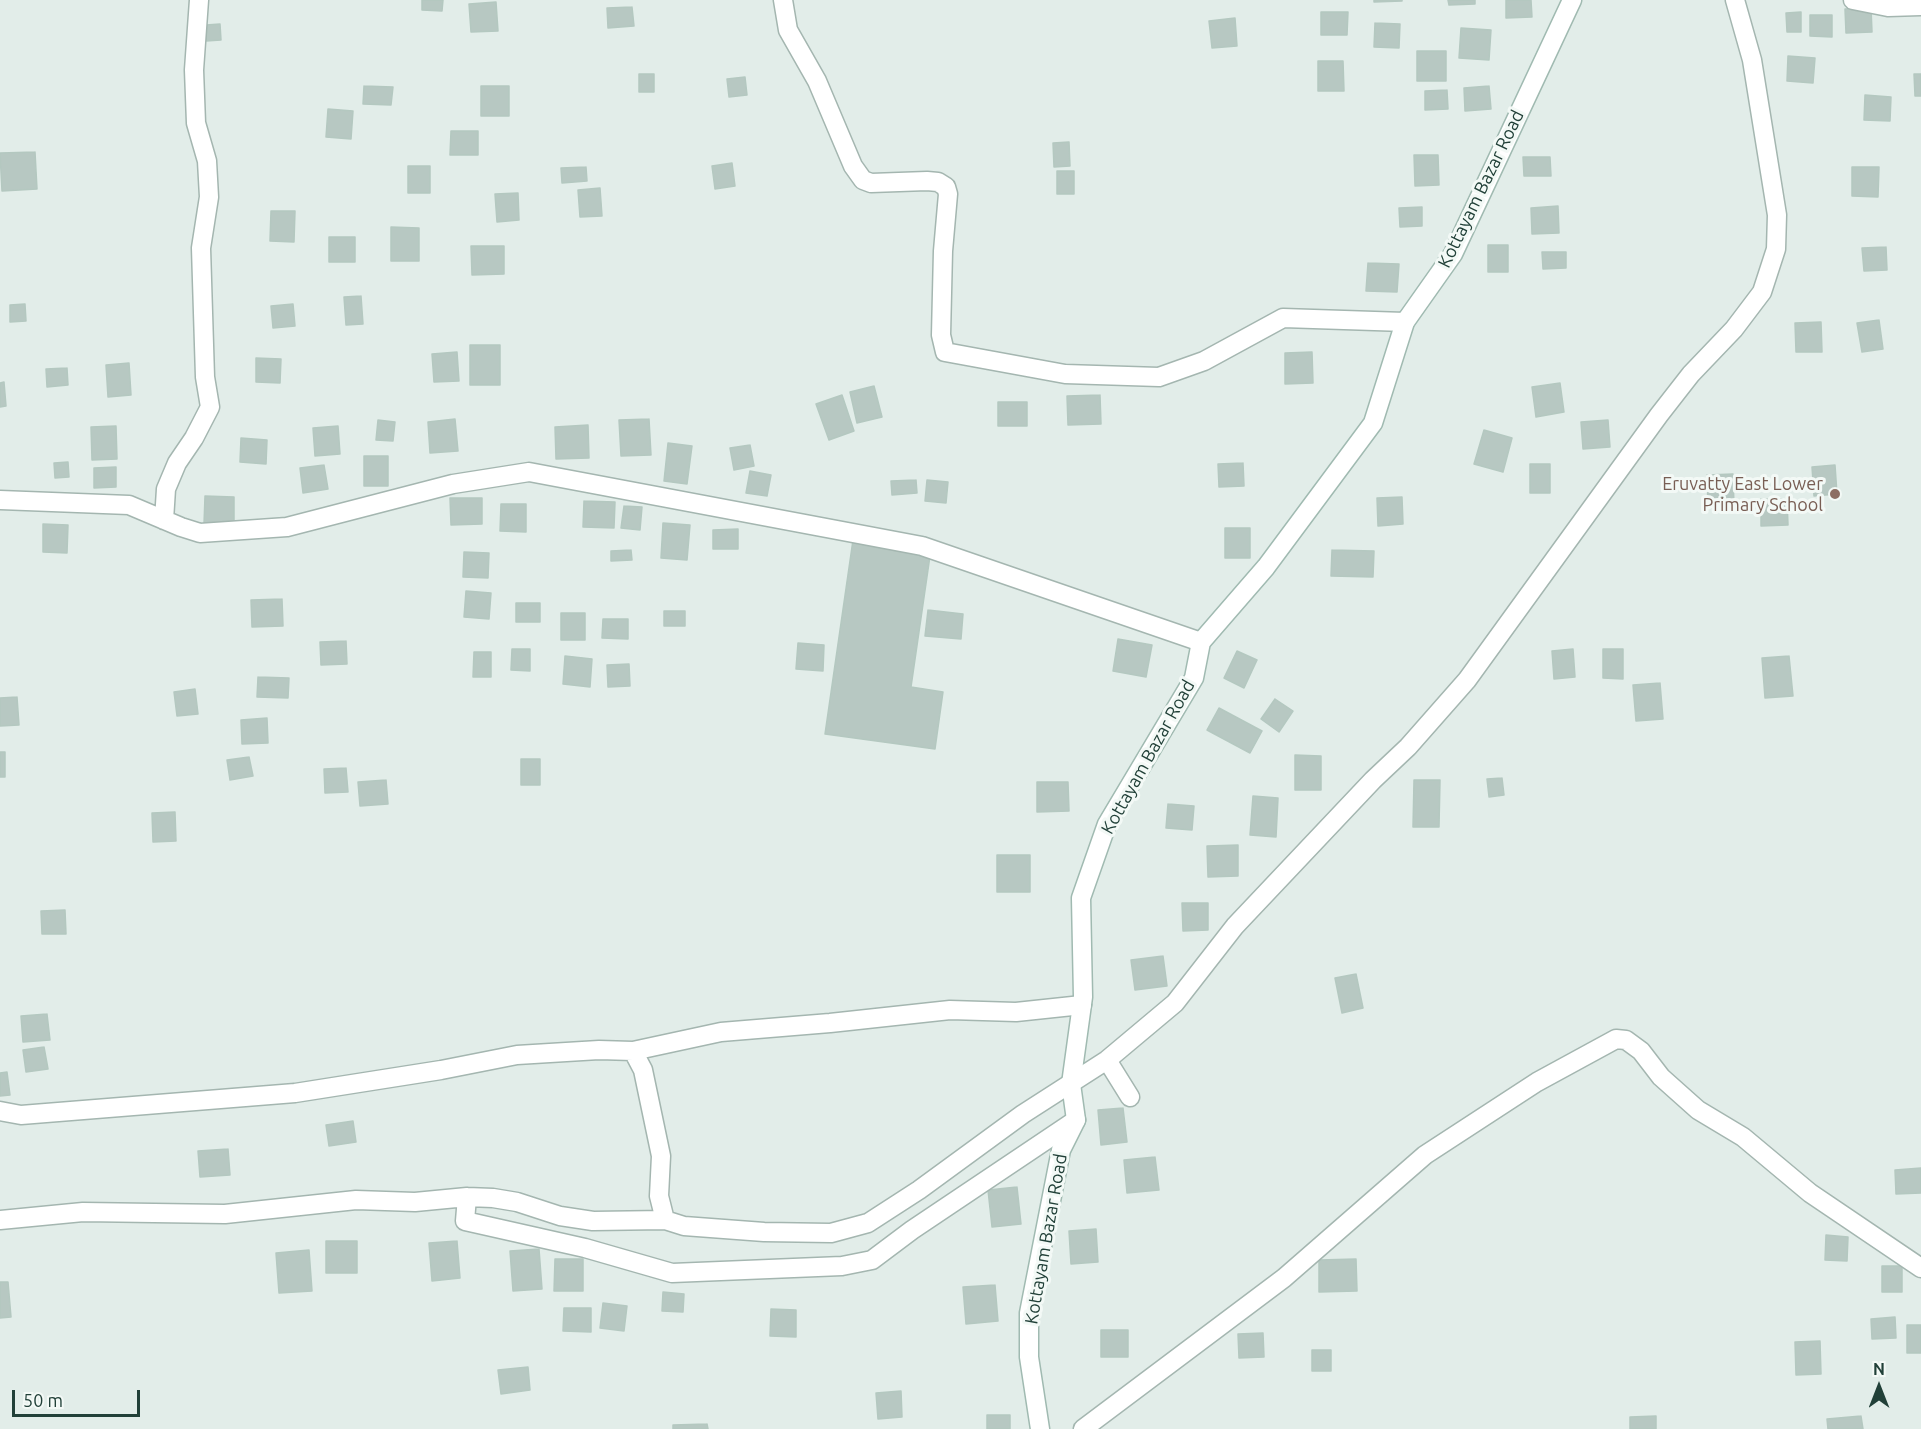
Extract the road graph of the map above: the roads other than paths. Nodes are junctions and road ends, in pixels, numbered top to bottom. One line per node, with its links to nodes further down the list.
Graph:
1 (199, 0): 9 (street)
2 (783, 0): 7 (street)
3 (1572, 0): 7 (street, Kottayam Bazar Road)
4 (1735, 0): 13 (street)
5 (1853, 0): 6 (street)
6 (1921, 6)
7 (1405, 322): 10 (street, Kottayam Bazar Road)
8 (0, 500): 9 (street)
9 (164, 520): 10 (street)
10 (1201, 642): 11 (street, Kottayam Bazar Road)
11 (1082, 1005): 12 (street); 14 (street, Kottayam Bazar Road)
12 (633, 1051): 16 (street); 20 (street)
13 (1107, 1060): 14 (street); 15 (street)
14 (1071, 1086): 17 (street, Kottayam Bazar Road); 20 (street)
15 (1130, 1097)
16 (0, 1111)
17 (1076, 1120): 18 (street); 22 (street, Kottayam Bazar Road)
18 (467, 1197): 19 (street); 20 (street)
19 (0, 1220)
20 (665, 1220)
21 (1921, 1268): 23 (street)
22 (1040, 1429)
23 (1083, 1429)

